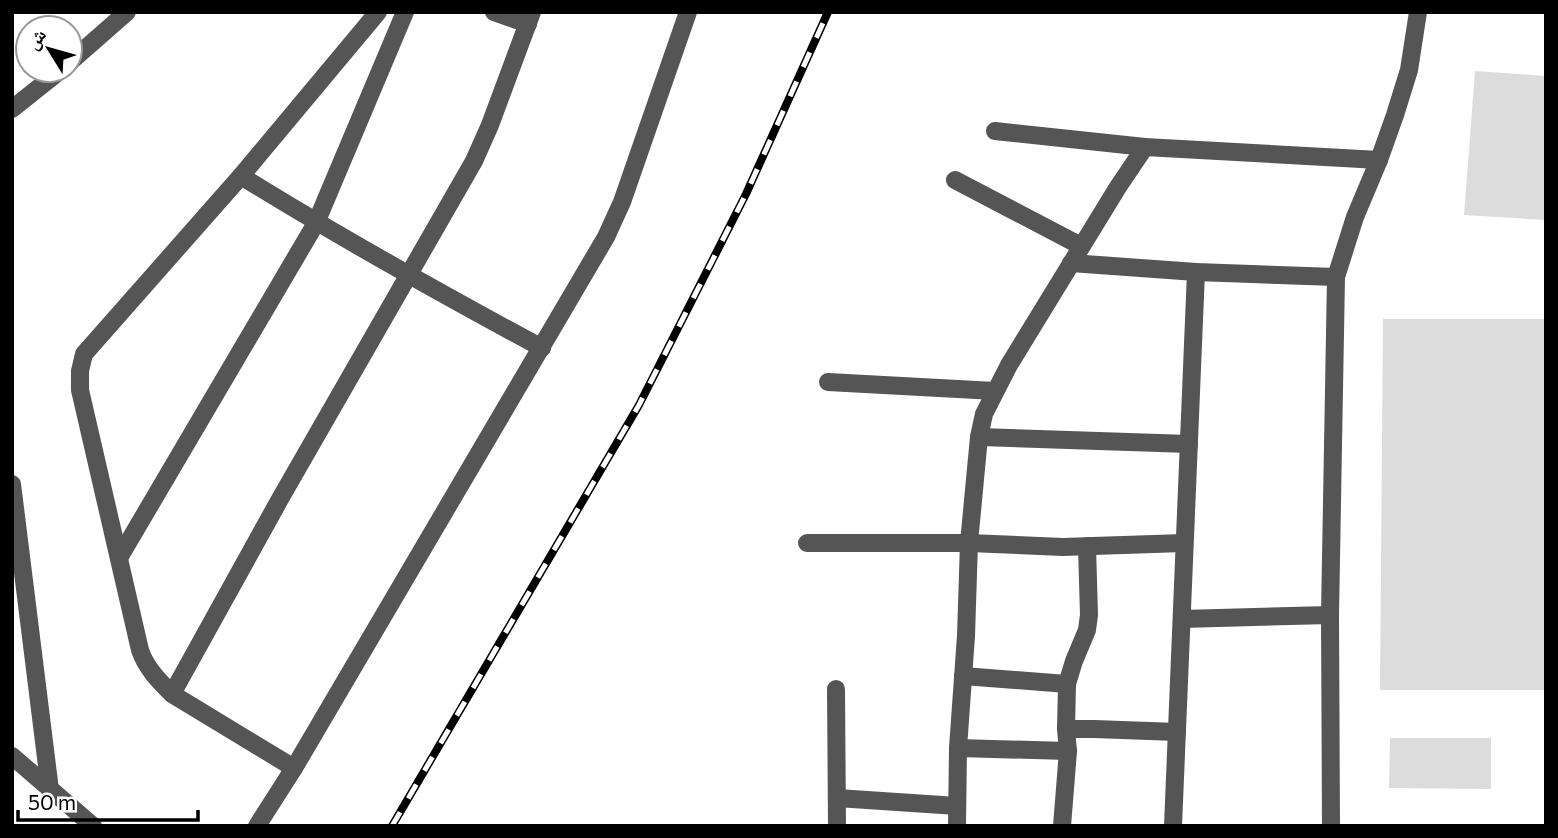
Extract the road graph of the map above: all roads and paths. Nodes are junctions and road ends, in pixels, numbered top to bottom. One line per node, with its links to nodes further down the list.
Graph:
1 (127, 12): 8 (street)
2 (378, 12): 14 (street)
3 (405, 12): 16 (street)
4 (494, 12): 7 (street)
5 (688, 12): 22 (street)
6 (1418, 12): 13 (street)
7 (530, 18): 20 (street)
8 (84, 50)
9 (43, 84): 10 (street)
10 (12, 109)
11 (995, 131): 12 (street)
12 (1145, 147): 13 (street); 17 (street)
13 (1379, 160): 21 (street)
14 (241, 176): 16 (street); 32 (street)
15 (955, 180): 17 (street)
16 (316, 223): 20 (street); 32 (street)
17 (1081, 246): 18 (street)
18 (1071, 263): 19 (street); 24 (street)
19 (1196, 272): 21 (street); 26 (street)
20 (409, 276): 22 (street); 38 (street)
21 (1336, 276): 33 (street)
22 (542, 348): 44 (street)
23 (828, 382): 24 (street)
24 (995, 391): 25 (street)
25 (979, 437): 26 (street); 29 (street)
26 (1189, 444): 30 (street)
27 (12, 484): 45 (street)
28 (807, 543): 29 (street)
29 (969, 543): 31 (street); 35 (street)
30 (1184, 543): 31 (street); 34 (street)
31 (1087, 546): 36 (street)
32 (119, 558): 38 (street)
33 (1330, 615): 34 (street); 54 (street)
34 (1181, 619): 40 (street)
35 (963, 677): 36 (street); 41 (street)
36 (1068, 684): 39 (street)
37 (836, 689): 46 (street)
38 (172, 694): 44 (street)
39 (1066, 729): 40 (street); 42 (street)
40 (1177, 732): 53 (street)
41 (958, 748): 42 (street); 47 (street)
42 (1068, 751): 52 (street)
43 (12, 756): 45 (street)
44 (294, 768): 49 (street)
45 (50, 790): 48 (street)
46 (837, 799): 47 (street); 50 (street)
47 (957, 806): 51 (street)
48 (93, 826)
49 (257, 826)
50 (837, 826)
51 (957, 826)
52 (1062, 826)
53 (1173, 826)
54 (1331, 826)

